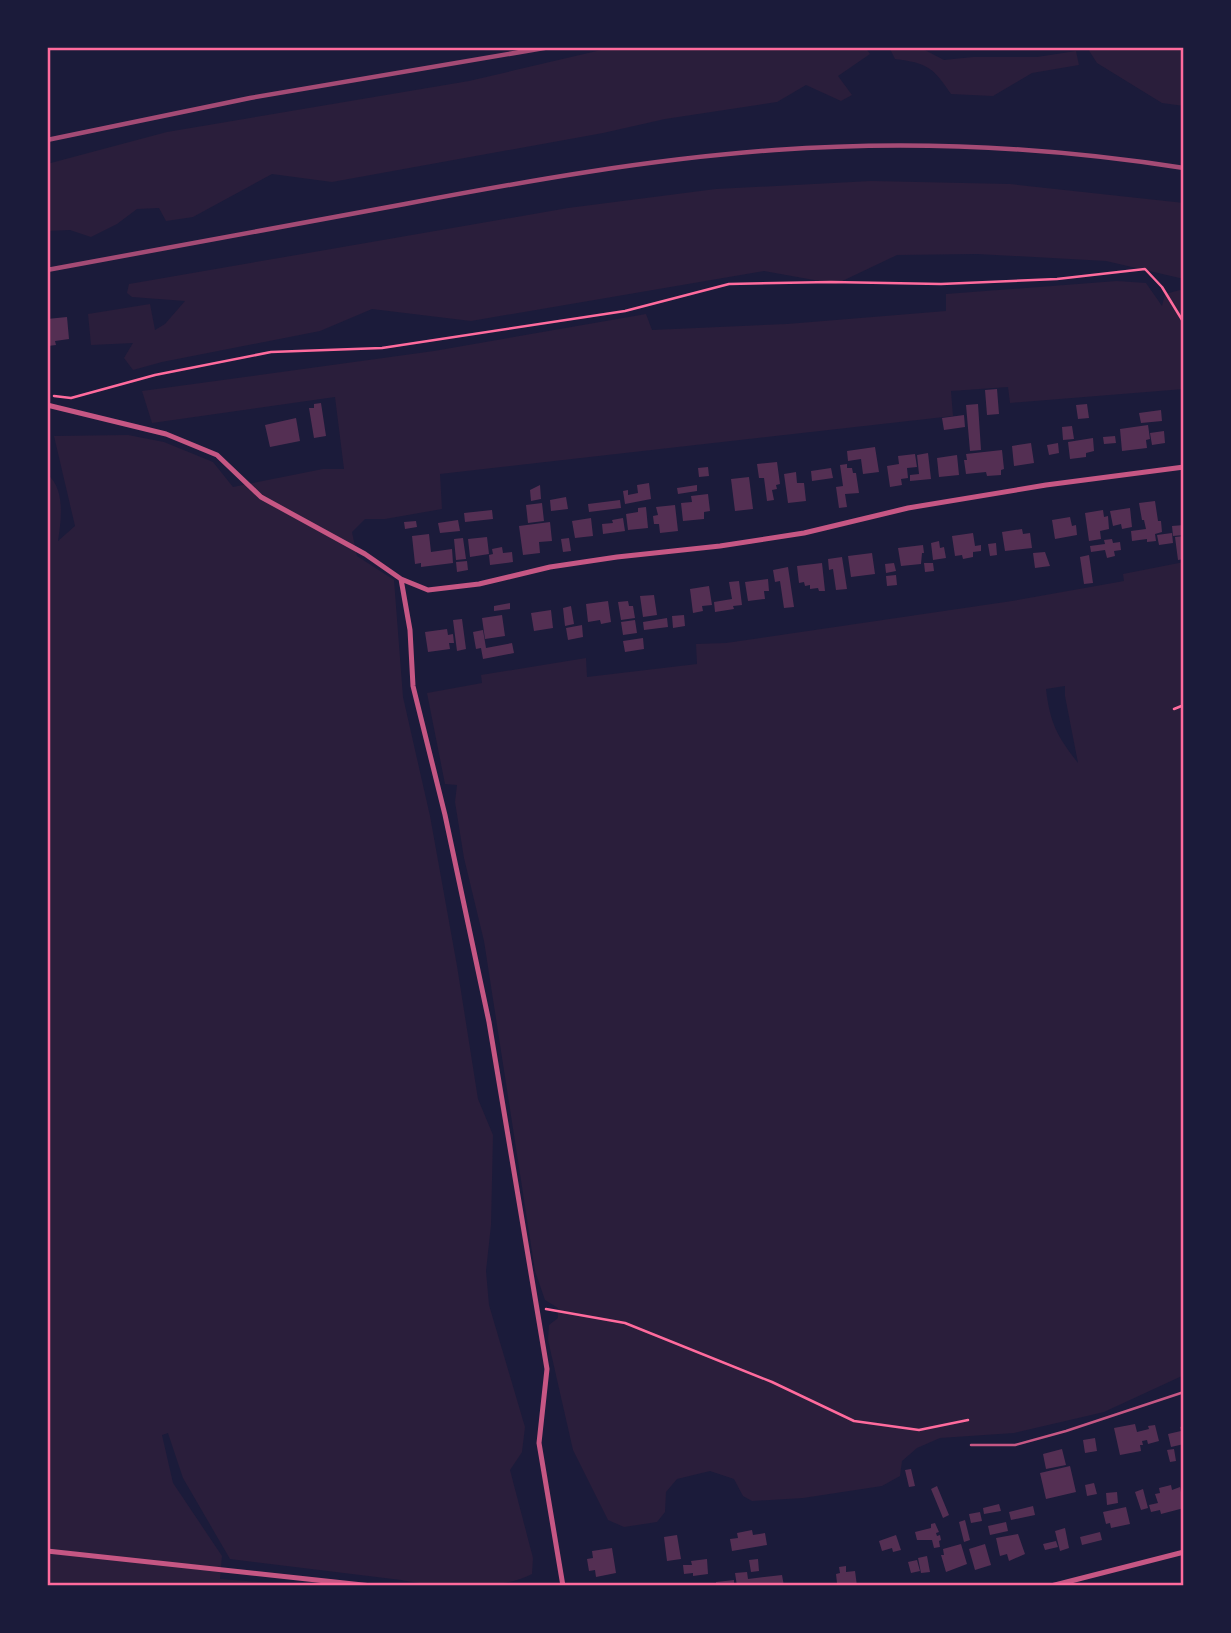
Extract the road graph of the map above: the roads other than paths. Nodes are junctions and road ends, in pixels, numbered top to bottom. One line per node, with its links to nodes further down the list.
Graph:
1 (47, 405): 3 (street)
2 (1184, 467): 3 (street)
3 (401, 579): 9 (street)
4 (1184, 1392): 5 (lane)
5 (971, 1445)
6 (47, 1550): 8 (street)
7 (1184, 1552): 10 (street)
8 (372, 1586)
9 (563, 1586)
10 (1051, 1586)

